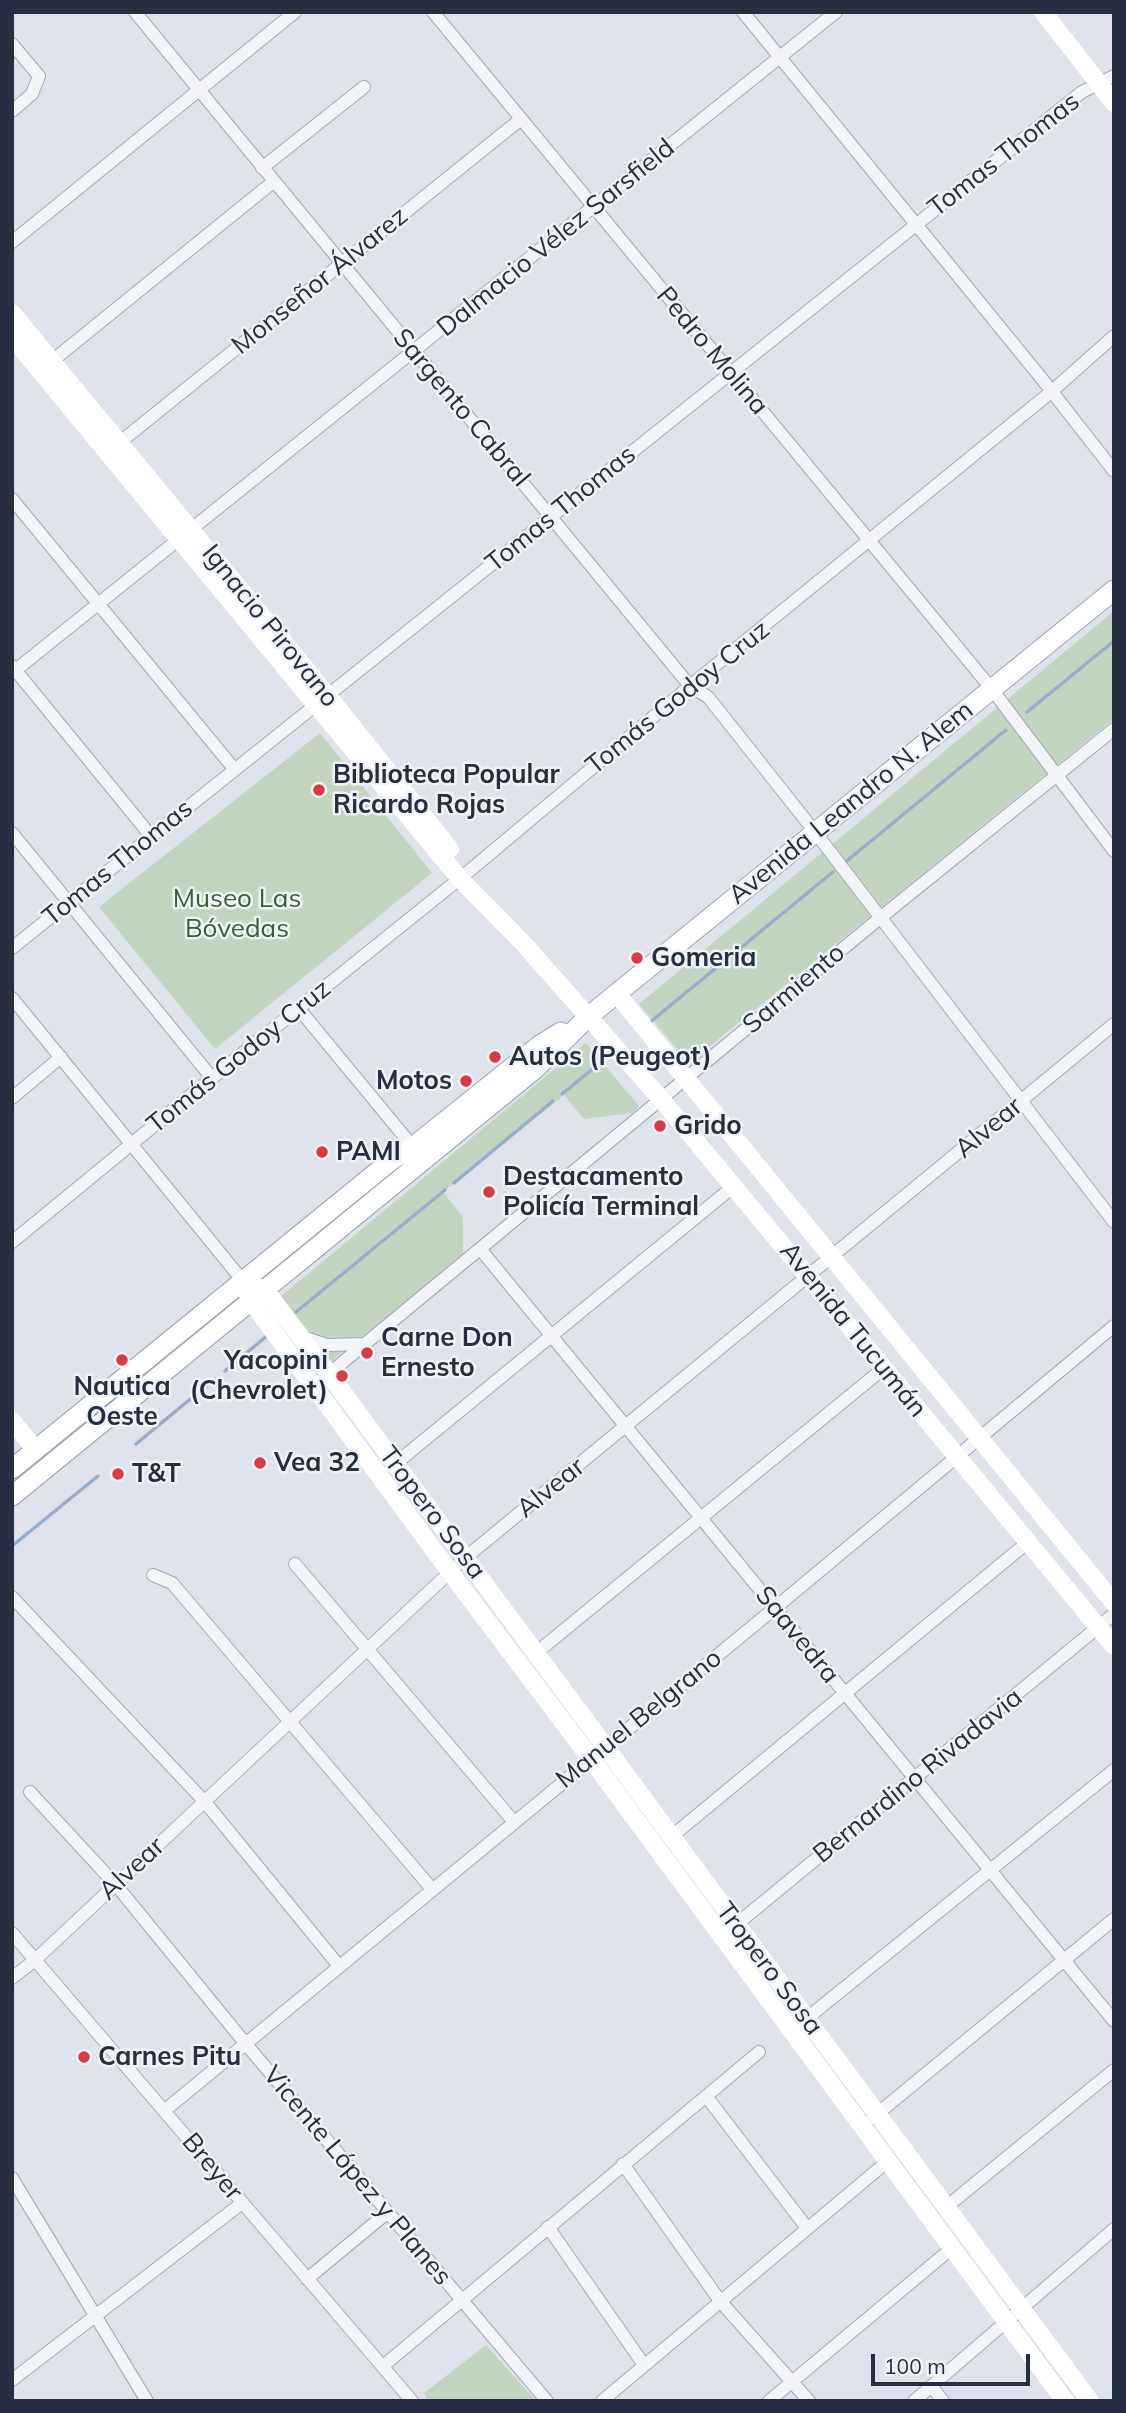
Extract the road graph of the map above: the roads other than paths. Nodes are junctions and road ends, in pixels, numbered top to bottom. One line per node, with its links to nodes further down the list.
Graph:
1 (135, 12): 11 (street, Sargento Cabral)
2 (295, 12): 11 (street)
3 (433, 12): 14 (street, Pedro Molina)
4 (743, 12): 8 (street)
5 (836, 12): 8 (street, Dalmacio Vélez Sarsfield)
6 (1043, 12): 9 (street)
7 (12, 44): 13 (street)
8 (780, 57): 17 (street, Dalmacio Vélez Sarsfield); 18 (street)
9 (1106, 80): 12 (street); 18 (street, Tomas Thomas)
10 (364, 87): 15 (street)
11 (199, 90): 15 (street, Sargento Cabral); 19 (street)
12 (1114, 103)
13 (12, 111)
14 (520, 119): 17 (street, Pedro Molina); 20 (street, Monseñor Álvarez)
15 (262, 168): 16 (street, Sargento Cabral)
16 (274, 182): 20 (street, Sargento Cabral); 25 (street)
17 (593, 207): 24 (street, Dalmacio Vélez Sarsfield); 26 (street, Pedro Molina)
18 (915, 225): 26 (street, Tomas Thomas); 27 (street)
19 (12, 242)
20 (341, 264): 24 (street, Sargento Cabral); 28 (street, Monseñor Álvarez)
21 (12, 313): 25 (street, Ignacio Pirovano)
22 (1114, 336): 27 (street, Tomás Godoy Cruz)
23 (12, 337): 32 (street, Ignacio Pirovano)
24 (414, 351): 31 (street, Sargento Cabral); 32 (street, Dalmacio Vélez Sarsfield)
25 (52, 361): 28 (street, Ignacio Pirovano)
26 (730, 373): 31 (street, Tomas Thomas); 33 (street, Pedro Molina)
27 (1051, 391): 29 (street); 33 (street, Tomás Godoy Cruz)
28 (120, 443): 32 (street, Ignacio Pirovano)
29 (1114, 471)
30 (12, 499): 35 (street)
31 (552, 516): 37 (street, Sargento Cabral); 39 (street, Tomas Thomas)
32 (185, 535): 35 (street, Dalmacio Vélez Sarsfield); 39 (street, Ignacio Pirovano)
33 (870, 540): 37 (street, Tomás Godoy Cruz); 38 (street, Pedro Molina)
34 (1114, 590): 38 (main road, Avenida Leandro N. Alem)
35 (98, 604): 36 (street, Dalmacio Vélez Sarsfield); 41 (street)
36 (13, 670): 45 (street)
37 (690, 686): 43 (street, Sargento Cabral); 47 (street, Tomás Godoy Cruz)
38 (992, 688): 42 (street, Pedro Molina); 43 (main road, Avenida Leandro N. Alem)
39 (322, 701): 41 (street, Tomas Thomas); 47 (street, Ignacio Pirovano)
40 (1114, 729): 42 (street, Sarmiento)
41 (235, 770): 45 (street, Tomas Thomas)
42 (1057, 775): 46 (street, Pedro Molina); 49 (street, Sarmiento)
43 (815, 832): 49 (street, Sargento Cabral); 51 (main road, Avenida Leandro N. Alem)
44 (12, 833): 48 (street)
45 (151, 836): 48 (street, Tomas Thomas)
46 (1114, 851)
47 (464, 875): 53 (street, Tomás Godoy Cruz); 54 (street, Ignacio Pirovano)
48 (69, 902): 50 (street, Tomas Thomas); 57 (street)
49 (880, 918): 58 (street, Sarmiento); 61 (street, Sargento Cabral)
50 (12, 948)
51 (617, 994): 54 (main road, Avenida Leandro N. Alem); 58 (street, Avenida Tucumán)
52 (12, 998): 56 (street)
53 (299, 1009): 57 (street, Tomás Godoy Cruz); 63 (street)
54 (589, 1016): 60 (street, Avenida Tucumán); 63 (main road, Avenida Leandro N. Alem); 71 (main road, Avenida Leandro N. Alem)
55 (1114, 1024): 61 (street, Alvear)
56 (61, 1057): 59 (street); 62 (street)
57 (212, 1078): 62 (street, Tomás Godoy Cruz)
58 (685, 1079): 60 (street, Sarmiento); 68 (street, Avenida Tucumán)
59 (12, 1098)
60 (661, 1099): 64 (street, Avenida Tucumán); 67 (street, Sarmiento)
61 (1022, 1100): 65 (street, Sargento Cabral); 68 (street, Alvear)
62 (131, 1144): 66 (street, Tomás Godoy Cruz); 70 (street)
63 (413, 1147): 70 (main road, Avenida Leandro N. Alem)
64 (734, 1186): 69 (street, Avenida Tucumán); 74 (street)
65 (1114, 1222)
66 (12, 1242)
67 (481, 1250): 74 (street, Saavedra); 75 (street, Sarmiento)
68 (832, 1257): 69 (street, Alvear); 81 (street, Avenida Tucumán)
69 (810, 1277): 76 (street, Avenida Tucumán); 80 (street, Alvear)
70 (243, 1281): 71 (street, Tropero Sosa); 82 (main road, Avenida Leandro N. Alem)
71 (258, 1296): 73 (street, Tropero Sosa); 78 (street, Tropero Sosa); 86 (main road, Avenida Leandro N. Alem)
72 (1114, 1326): 81 (street, Manuel Belgrano)
73 (299, 1336): 75 (street); 77 (street, Tropero Sosa)
74 (552, 1336): 80 (street, Saavedra); 84 (street)
75 (366, 1343): 77 (street, Sarmiento)
76 (884, 1368): 83 (street, Avenida Tucumán); 87 (street)
77 (329, 1374): 78 (street, Sarmiento); 84 (street, Tropero Sosa)
78 (314, 1386): 91 (street, Tropero Sosa)
79 (12, 1421): 82 (street)
80 (626, 1427): 87 (street, Saavedra); 89 (street, Alvear)
81 (979, 1438): 83 (street, Manuel Belgrano); 94 (street, Avenida Tucumán)
82 (36, 1450): 85 (main road, Avenida Leandro N. Alem)
83 (957, 1457): 88 (street, Avenida Tucumán); 95 (street, Manuel Belgrano)
84 (394, 1464): 89 (street, Tropero Sosa)
85 (12, 1469)
86 (12, 1496)
87 (701, 1517): 95 (street, Saavedra); 100 (street)
88 (1028, 1542): 97 (street, Avenida Tucumán); 101 (street)
89 (465, 1558): 91 (street, Alvear); 100 (street, Tropero Sosa)
90 (295, 1564): 99 (street)
91 (450, 1572): 99 (street, Alvear); 103 (street, Tropero Sosa)
92 (153, 1575): 102 (street)
93 (12, 1597): 107 (street)
94 (1114, 1603)
95 (775, 1608): 101 (street, Saavedra); 103 (street, Manuel Belgrano)
96 (1114, 1615): 97 (street, Bernardino Rivadavia)
97 (1098, 1627): 98 (street, Avenida Tucumán); 105 (street, Bernardino Rivadavia)
98 (1114, 1646)
99 (367, 1650): 102 (street, Alvear); 108 (street)
100 (536, 1653): 103 (street, Tropero Sosa)
101 (845, 1693): 105 (street, Saavedra); 109 (street)
102 (291, 1721): 107 (street, Alvear); 112 (street)
103 (597, 1753): 108 (street, Manuel Belgrano); 109 (street, Tropero Sosa); 114 (street, Tropero Sosa)
104 (1114, 1770): 110 (street)
105 (915, 1778): 110 (street, Saavedra); 114 (street, Bernardino Rivadavia)
106 (30, 1792): 111 (street, Vicente López y Planes)
107 (205, 1802): 111 (street, Alvear); 118 (street)
108 (514, 1822): 112 (street, Manuel Belgrano)
109 (671, 1838): 114 (street, Tropero Sosa)
110 (990, 1871): 117 (street, Saavedra); 120 (street)
111 (116, 1885): 116 (street, Alvear); 123 (street, Vicente López y Planes)
112 (432, 1889): 118 (street, Manuel Belgrano)
113 (1114, 1919): 117 (street)
114 (728, 1931): 120 (street, Tropero Sosa); 122 (street, Tropero Sosa)
115 (12, 1933): 116 (street, Breyer)
116 (35, 1960): 119 (street, Alvear); 127 (street, Breyer)
117 (1064, 1960): 121 (street, Saavedra); 128 (street)
118 (340, 1966): 123 (street, Manuel Belgrano)
119 (12, 1978)
120 (806, 2019): 122 (street); 128 (street, Tropero Sosa)
121 (1114, 2021)
122 (791, 2030): 128 (street, Tropero Sosa)
123 (245, 2043): 127 (street, Manuel Belgrano); 134 (street, Vicente López y Planes)
124 (760, 2052): 126 (street)
125 (1114, 2070): 133 (street)
126 (706, 2096): 130 (street); 136 (street)
127 (164, 2111): 132 (street, Breyer)
128 (869, 2120): 129 (street, Tropero Sosa); 133 (street, Tropero Sosa)
129 (888, 2161): 136 (street); 138 (street, Tropero Sosa)
130 (623, 2164): 135 (street); 141 (street)
131 (12, 2178): 143 (street)
132 (242, 2203): 139 (street, Breyer); 143 (street)
133 (945, 2208): 142 (street, Tropero Sosa)
134 (388, 2212): 139 (street); 140 (street, Vicente López y Planes)
135 (548, 2227): 140 (street); 146 (street)
136 (807, 2228): 141 (street)
137 (1114, 2229): 142 (street)
138 (951, 2248): 144 (street, Tropero Sosa); 148 (street)
139 (307, 2279): 145 (street, Breyer)
140 (462, 2300): 145 (street); 152 (street, Vicente López y Planes)
141 (720, 2301): 146 (street); 148 (street)
142 (1021, 2308): 144 (street); 159 (street, Tropero Sosa)
143 (95, 2316): 147 (street); 151 (street)
144 (1005, 2322): 149 (street); 158 (street, Tropero Sosa)
145 (383, 2365): 150 (street, Breyer)
146 (644, 2365): 153 (street)
147 (12, 2381)
148 (792, 2381): 154 (street); 155 (street)
149 (932, 2386): 156 (street); 157 (street)
150 (408, 2400)
151 (147, 2401)
152 (547, 2401)
153 (602, 2401)
154 (769, 2401)
155 (809, 2401)
156 (914, 2401)
157 (943, 2401)
158 (1065, 2401)
159 (1090, 2401)

